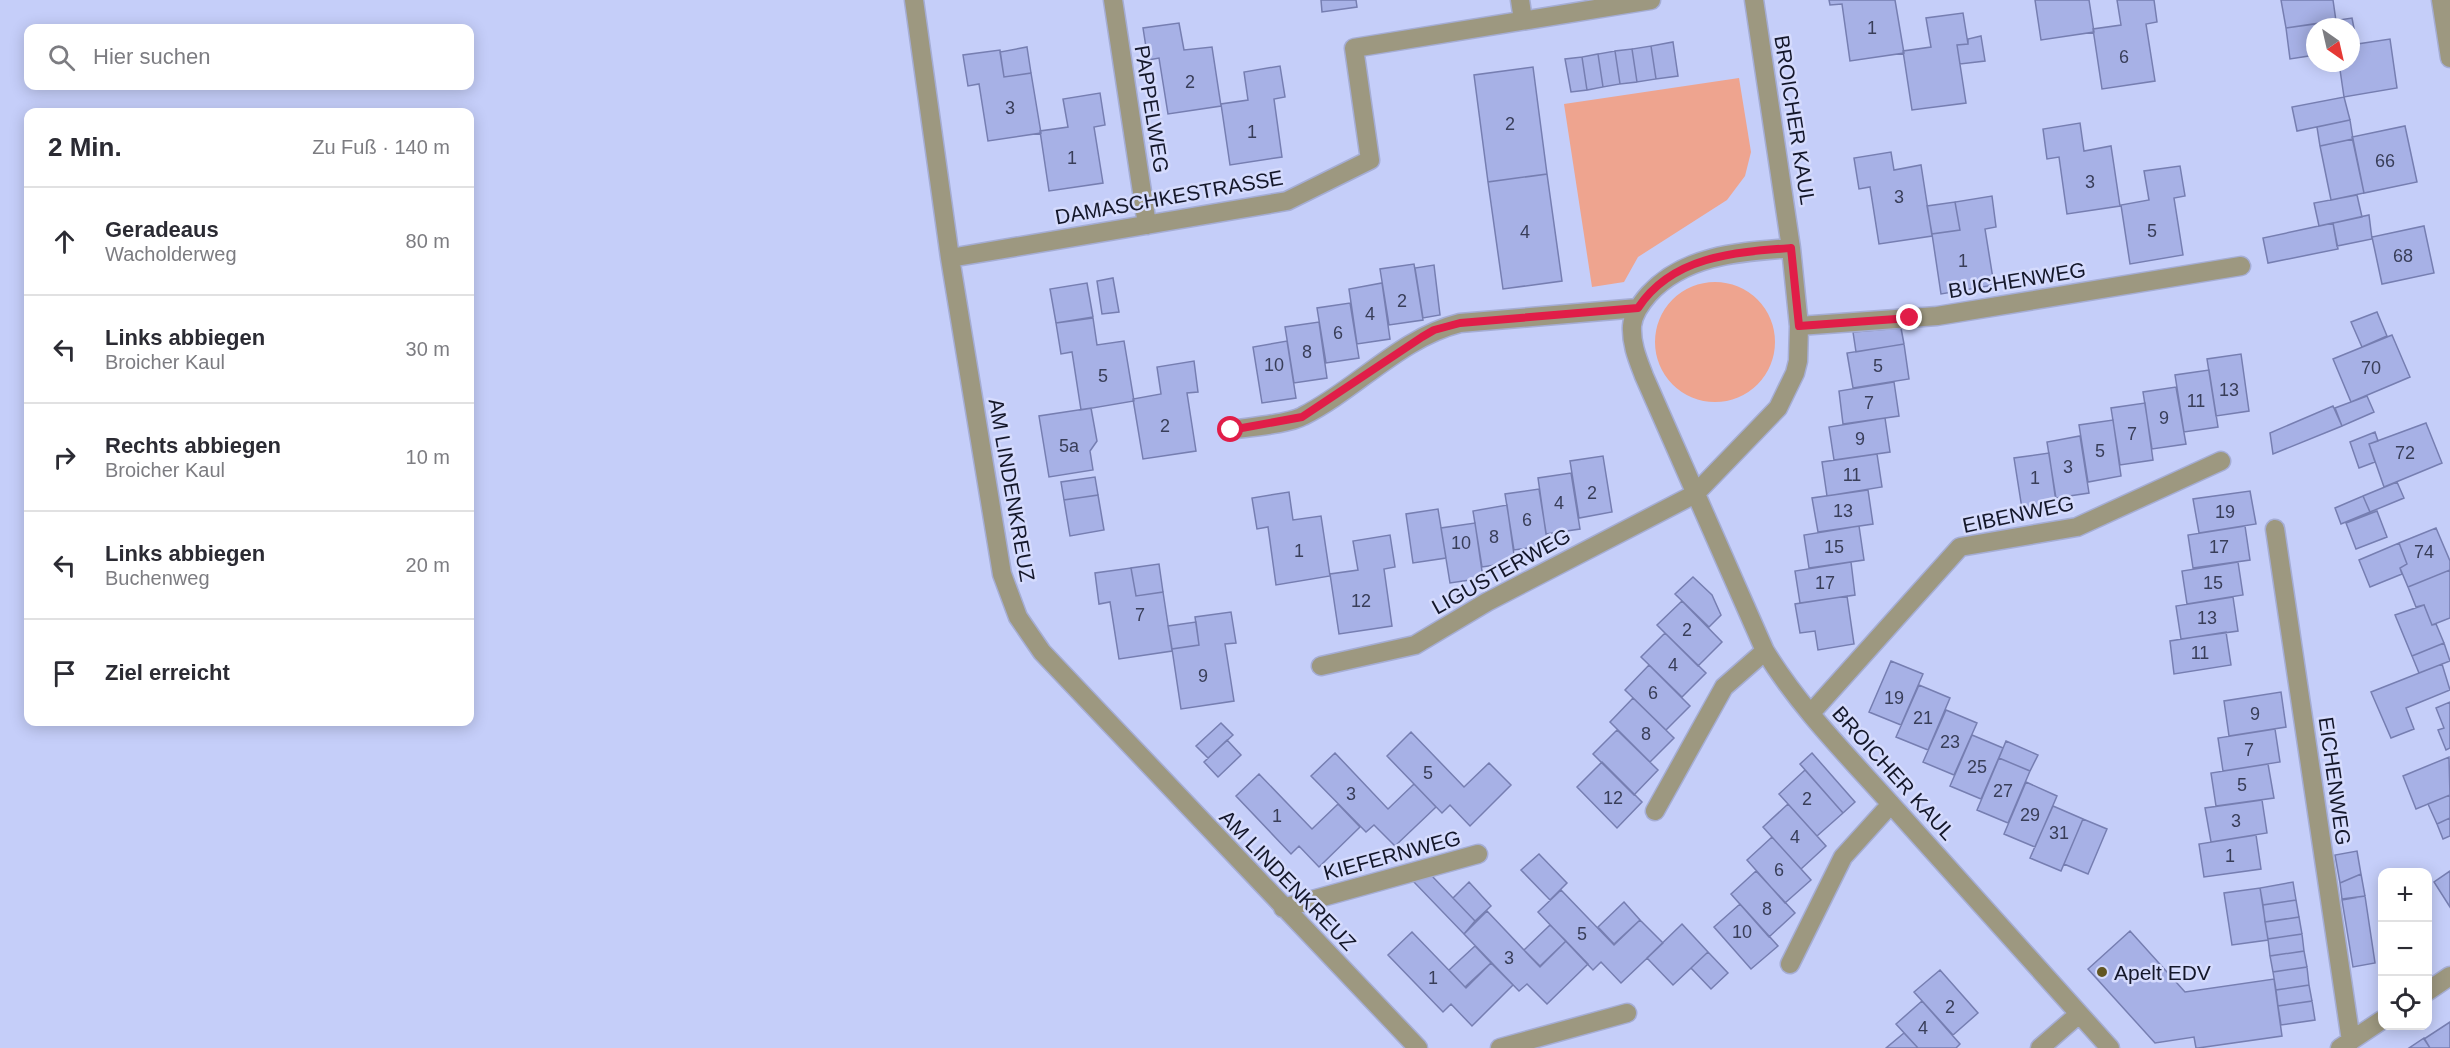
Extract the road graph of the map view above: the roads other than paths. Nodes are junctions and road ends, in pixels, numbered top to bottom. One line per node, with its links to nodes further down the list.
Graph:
1 (915, 0): 11 (street, AM LINDENKREUZ)
2 (1113, 0): 9 (street, PAPPELWEG)
3 (1520, 0): 7 (street)
4 (1651, 0): 7 (street, DAMASCHKESTRASSE)
5 (1754, 0): 10 (street, BROICHER KAUL)
6 (2441, 0): 8 (street)
7 (1523, 20): 9 (street, DAMASCHKESTRASSE)
8 (2450, 58)
9 (1147, 225): 11 (street, DAMASCHKESTRASSE)
10 (1791, 248): 13 (street); 14 (street, BROICHER KAUL)
11 (950, 258): 25 (street, AM LINDENKREUZ)
12 (2241, 266): 14 (street, BUCHENWEG)
13 (1638, 308): 15 (street); 17 (street, BROICHER KAUL)
14 (1799, 326): 17 (street, BROICHER KAUL)
15 (1231, 430)
16 (2221, 461): 21 (street, EIBENWEG)
17 (1695, 494): 19 (street, BROICHER KAUL); 20 (street, LIGUSTERWEG)
18 (2275, 529): 32 (street, EICHENWEG)
19 (1765, 651): 21 (street, BROICHER KAUL); 23 (street)
20 (1321, 666)
21 (1811, 713): 22 (street, BROICHER KAUL)
22 (1891, 804): 26 (street); 30 (street, BROICHER KAUL)
23 (1655, 812)
24 (1478, 854): 25 (street, KIEFERNWEG)
25 (1283, 908): 33 (street, AM LINDENKREUZ)
26 (1790, 964)
27 (2450, 976): 28 (street)
28 (2432, 988)
29 (1627, 1013): 34 (street)
30 (2079, 1014): 35 (street); 36 (street, BROICHER KAUL)
31 (2378, 1023): 32 (street)
32 (2346, 1044)
33 (1418, 1048)
34 (1500, 1048)
35 (2040, 1048)
36 (2110, 1048)

